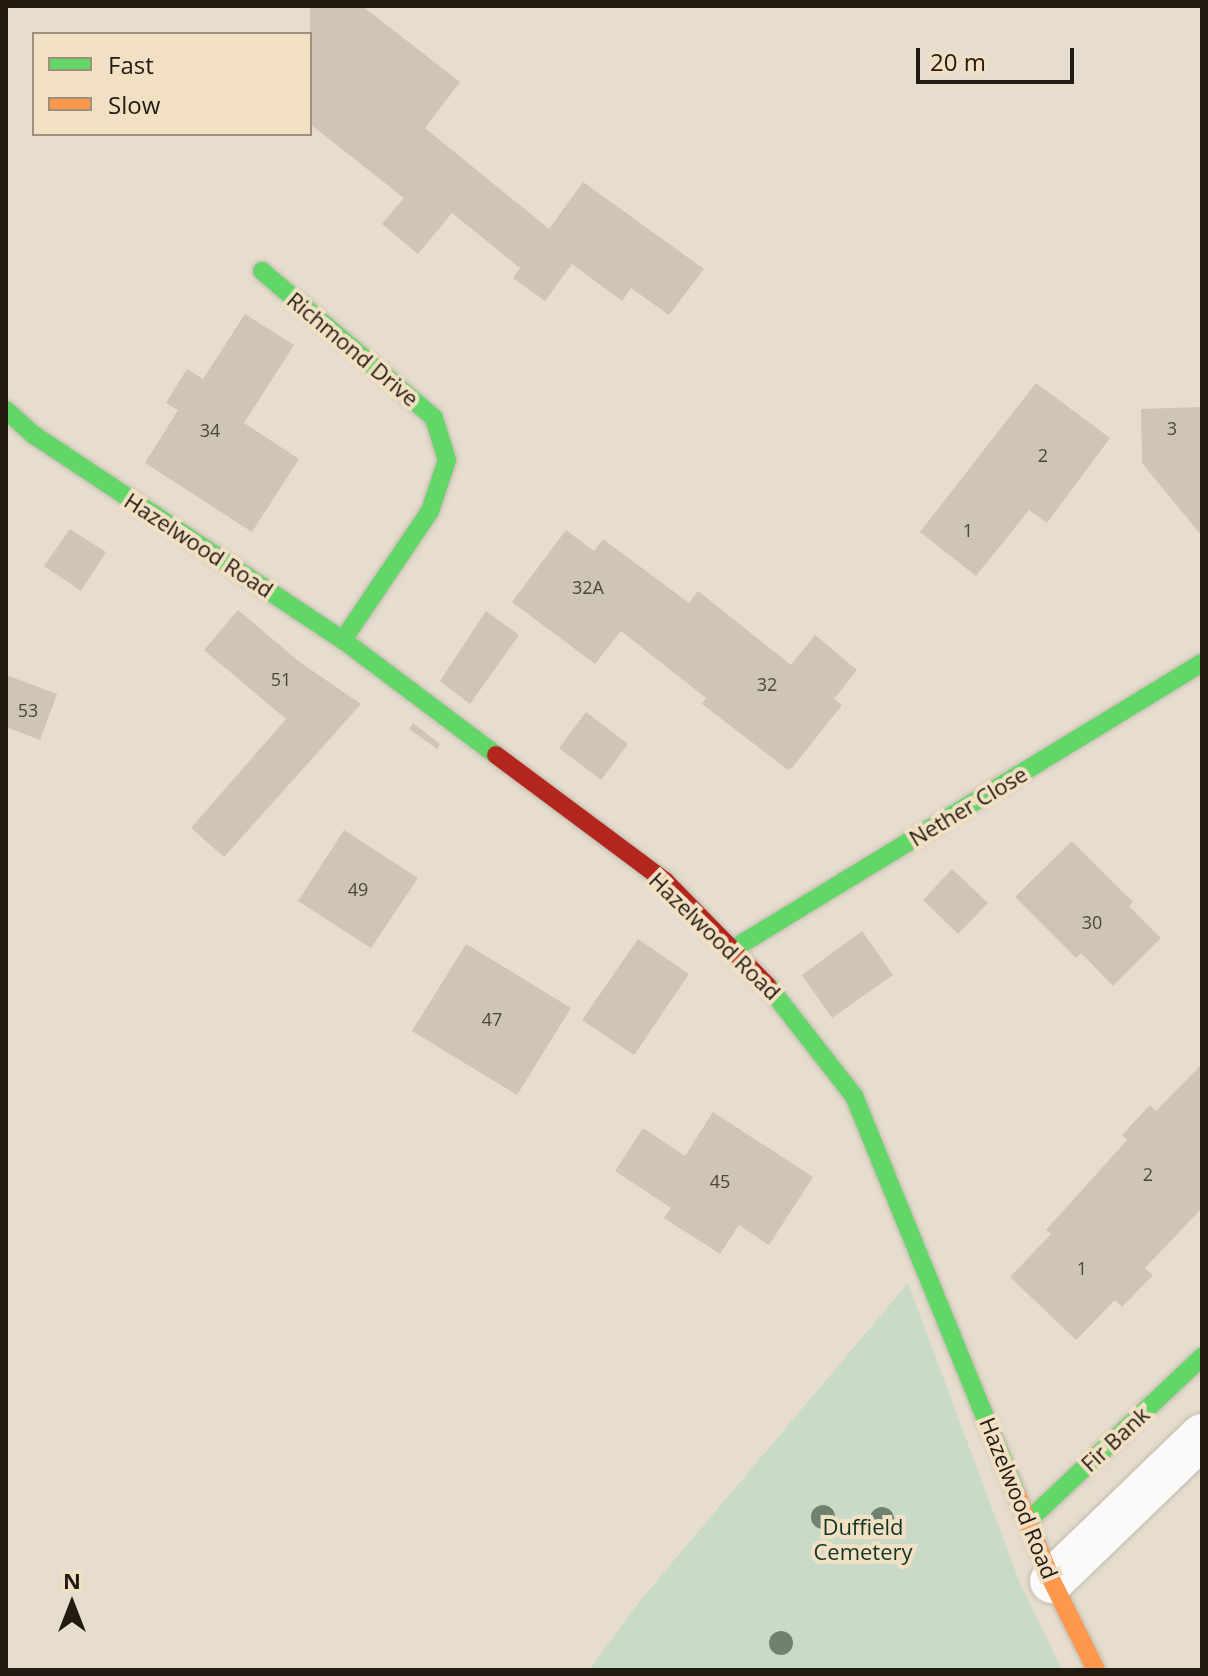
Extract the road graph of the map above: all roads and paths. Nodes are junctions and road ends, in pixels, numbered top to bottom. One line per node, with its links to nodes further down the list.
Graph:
1 (262, 271): 3 (street, Richmond Drive)
2 (6, 410): 3 (street, Hazelwood Road)
3 (343, 640): 5 (street, Hazelwood Road)
4 (1202, 663): 5 (street, Nether Close)
5 (733, 949): 8 (street, Hazelwood Road)
6 (1202, 1357): 8 (street, Fir Bank)
7 (1202, 1436): 9 (street)
8 (1029, 1520): 9 (street, Hazelwood Road)
9 (1052, 1581): 10 (street, Hazelwood Road)
10 (1096, 1670)

